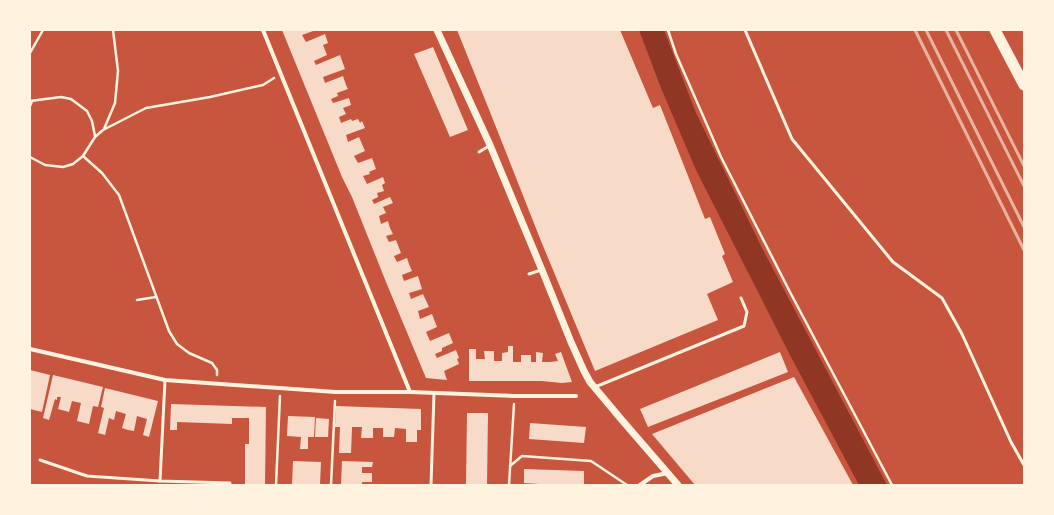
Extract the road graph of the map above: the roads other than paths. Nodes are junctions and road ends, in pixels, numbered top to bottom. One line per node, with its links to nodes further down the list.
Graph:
1 (263, 30): 14 (street)
2 (437, 30): 6 (street)
3 (745, 30): 18 (lane)
4 (995, 30): 5 (highway)
5 (1024, 85)
6 (490, 146): 7 (lane); 8 (street)
7 (479, 152)
8 (542, 270): 9 (lane); 13 (street)
9 (529, 274)
10 (741, 298): 13 (lane)
11 (30, 349): 12 (street)
12 (165, 380): 14 (street); 20 (lane)
13 (595, 387): 19 (street)
14 (410, 392): 15 (street)
15 (434, 393): 16 (street); 22 (lane)
16 (576, 396)
17 (40, 460): 20 (lane)
18 (1024, 465)
19 (668, 473): 23 (street); 24 (street)
20 (160, 480): 21 (lane)
21 (230, 483)
22 (431, 485)
23 (640, 485)
24 (678, 485)

